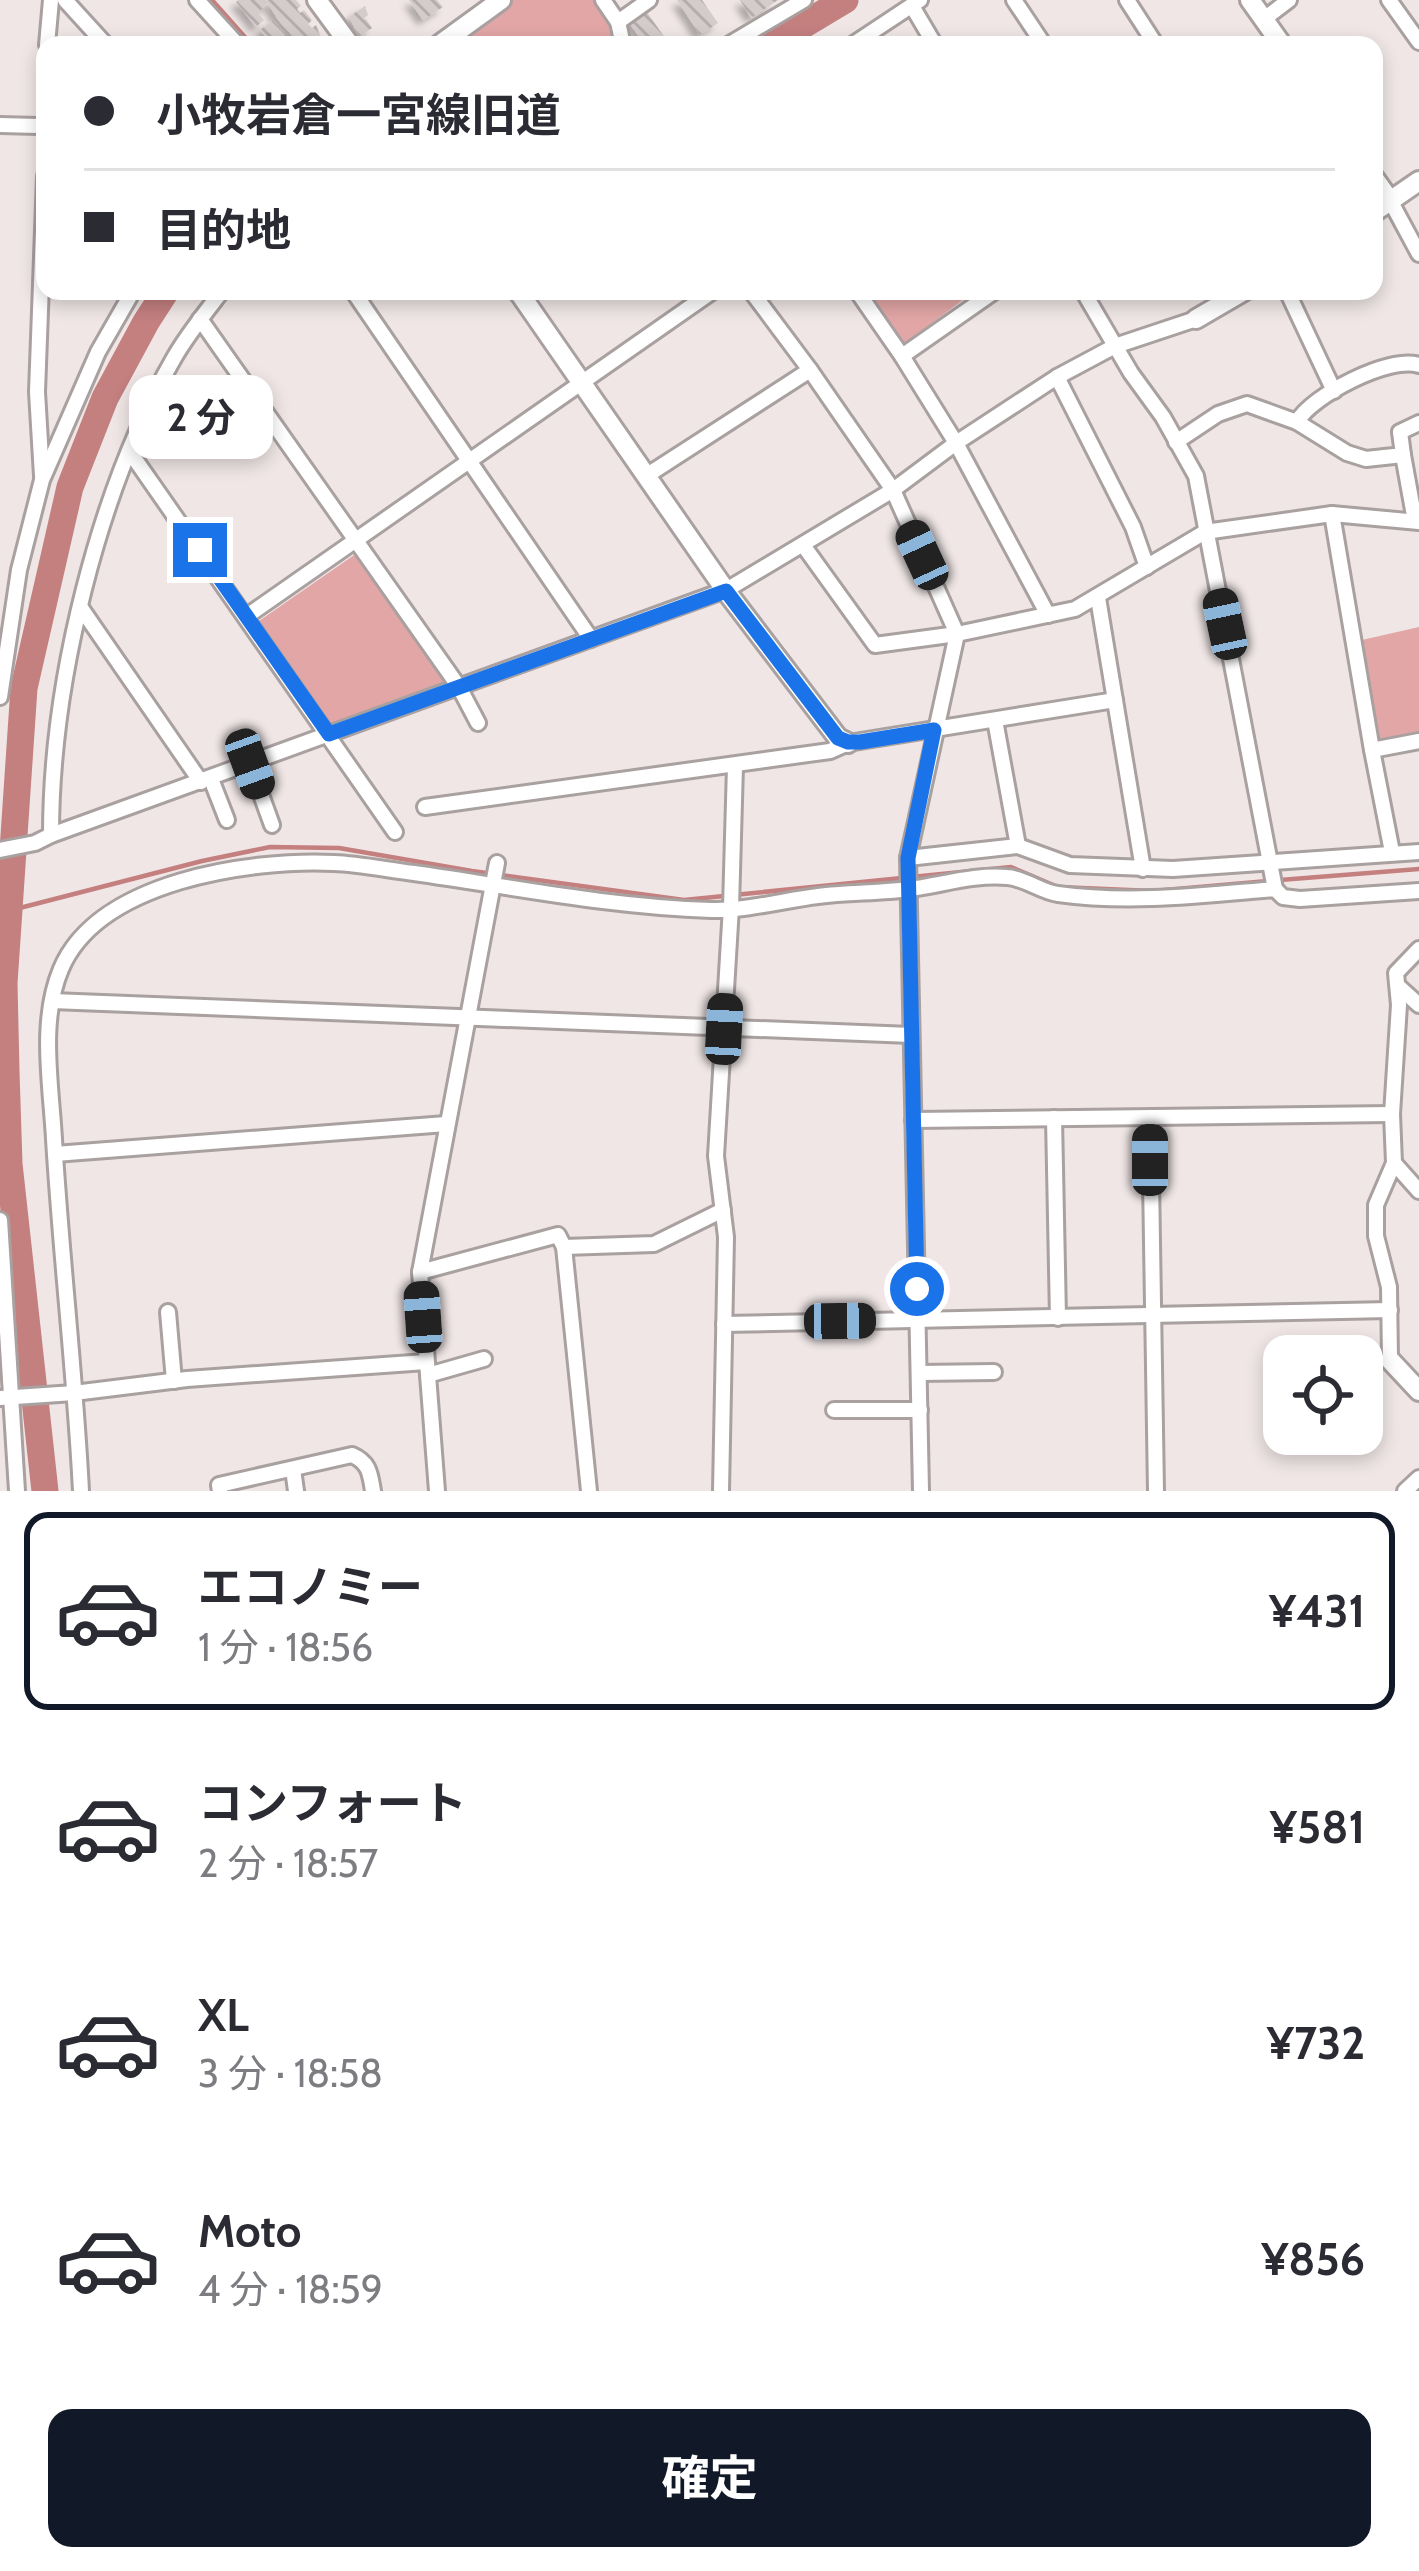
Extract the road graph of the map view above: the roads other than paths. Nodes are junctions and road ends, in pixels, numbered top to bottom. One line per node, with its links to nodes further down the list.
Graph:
1 (51, 0): 16 (street)
2 (65, 0): 17 (street)
3 (197, 0): 18 (street)
4 (316, 0): 19 (street)
5 (502, 0): 20 (street)
6 (649, 0): 14 (street)
7 (804, 0): 21 (street)
8 (1014, 0): 24 (street)
9 (1127, 0): 25 (street)
10 (1250, 0): 15 (street)
11 (1289, 0): 15 (street)
12 (1389, 0): 27 (street)
13 (916, 3): 22 (street); 23 (street)
14 (614, 8)
15 (1264, 19): 26 (street)
16 (48, 36)
17 (98, 36)
18 (230, 36)
19 (343, 36)
20 (452, 36)
21 (743, 36)
22 (866, 36)
23 (931, 36)
24 (1037, 36)
25 (1150, 36)
26 (1276, 36)
27 (1419, 43)
28 (0, 125): 29 (street)
29 (36, 126)
30 (1419, 181): 31 (street)
31 (1383, 207): 32 (street)
32 (1419, 254)
33 (40, 300): 62 (street)
34 (128, 300): 62 (street)
35 (215, 300): 45 (street)
36 (359, 300): 60 (street)
37 (524, 300): 52 (street)
38 (700, 300): 52 (street)
39 (758, 300): 50 (street)
40 (862, 300): 48 (street)
41 (976, 300): 48 (street)
42 (1088, 300): 47 (street)
43 (1229, 300): 46 (street)
44 (1291, 300): 53 (street)
45 (200, 319): 58 (street); 67 (street)
46 (1196, 319): 47 (street)
47 (1115, 346): 51 (street); 56 (street)
48 (902, 356): 57 (street)
49 (1419, 365): 53 (street)
50 (810, 370): 61 (street); 63 (street)
51 (1057, 377): 57 (street); 69 (street)
52 (581, 382): 60 (street); 61 (street)
53 (1334, 392): 54 (street)
54 (1297, 422): 56 (street); 59 (street)
55 (1419, 423): 59 (street)
56 (1177, 442): 66 (street)
57 (956, 443): 63 (street); 75 (street)
58 (130, 452): 74 (street); 76 (street)
59 (1402, 455): 65 (street)
60 (470, 459): 67 (street); 78 (street)
61 (646, 476): 72 (street)
62 (42, 480): 70 (street)
63 (892, 490): 68 (street); 77 (street)
64 (1332, 514): 65 (street); 66 (street); 88 (street)
65 (1417, 521)
66 (1205, 532): 69 (street); 102 (street)
67 (357, 540): 76 (street); 79 (street)
68 (803, 545): 72 (street); 77 (street)
69 (1147, 567): 73 (street)
70 (19, 569): 71 (street); 80 (street)
71 (0, 571)
72 (726, 591): 78 (street); 87 (street)
73 (1099, 598): 75 (street); 81 (street)
74 (81, 608): 91 (street); 96 (street)
75 (1048, 615): 77 (street)
76 (247, 616): 85 (street)
77 (957, 634): 84 (street)
78 (591, 639): 79 (street)
79 (459, 687): 83 (street); 85 (street)
80 (0, 697)
81 (1115, 700): 82 (street); 103 (street)
82 (995, 720): 84 (street); 97 (street)
83 (478, 723)
84 (934, 730): 87 (street); 101 (street)
85 (329, 734): 89 (street); 95 (street)
86 (1419, 741): 88 (street)
87 (848, 742): 90 (street)
88 (1372, 750): 99 (street)
89 (250, 764): 91 (street); 94 (street)
90 (735, 766): 92 (street); 108 (street)
91 (206, 780): 93 (street); 96 (street)
92 (425, 807)
93 (227, 820)
94 (272, 824)
95 (395, 832)
96 (51, 835): 98 (street)
97 (1018, 846): 101 (street); 103 (street)
98 (0, 850)
99 (1392, 852): 100 (street); 102 (street)
100 (1419, 852)
101 (908, 862): 105 (street)
102 (1270, 866): 103 (street); 106 (street)
103 (1142, 868)
104 (495, 873): 108 (street); 111 (street); 113 (street)
105 (908, 887): 106 (street); 108 (street); 115 (street)
106 (1275, 888): 107 (street)
107 (1419, 891)
108 (731, 899): 114 (street)
109 (1419, 949): 110 (street)
110 (1399, 987): 112 (street); 116 (street)
111 (52, 1001): 113 (street); 121 (street)
112 (1419, 1005)
113 (466, 1017): 114 (street); 120 (street)
114 (724, 1029): 115 (street); 124 (street)
115 (911, 1035): 119 (street)
116 (1392, 1114): 117 (street); 122 (street)
117 (1150, 1117): 118 (street); 130 (street)
118 (1054, 1118): 119 (street); 131 (street)
119 (913, 1120): 132 (street)
120 (446, 1124): 121 (street); 127 (street)
121 (55, 1154): 141 (street)
122 (1394, 1163): 123 (street); 128 (street)
123 (1419, 1191)
124 (723, 1210): 126 (street); 133 (street)
125 (0, 1220): 142 (street)
126 (564, 1247): 127 (street); 153 (street)
127 (420, 1272): 136 (street)
128 (1390, 1310): 130 (street); 135 (street)
129 (168, 1312): 139 (street)
130 (1154, 1316): 131 (street); 156 (street)
131 (1058, 1318): 132 (street)
132 (917, 1319): 133 (street); 138 (street)
133 (724, 1324): 154 (street)
134 (484, 1358): 136 (street)
135 (1390, 1360): 140 (street)
136 (427, 1368): 139 (street); 152 (street)
137 (994, 1372): 138 (street)
138 (919, 1373): 144 (street)
139 (174, 1381): 141 (street)
140 (1419, 1391)
141 (71, 1394): 142 (street); 148 (street)
142 (8, 1398): 147 (street)
143 (834, 1410): 144 (street)
144 (920, 1410): 155 (street)
145 (293, 1469): 149 (street); 150 (street); 151 (street)
146 (1419, 1478): 157 (street)
147 (17, 1491)
148 (81, 1491)
149 (220, 1491)
150 (296, 1491)
151 (373, 1491)
152 (437, 1491)
153 (590, 1491)
154 (721, 1491)
155 (921, 1491)
156 (1156, 1491)
157 (1405, 1491)

